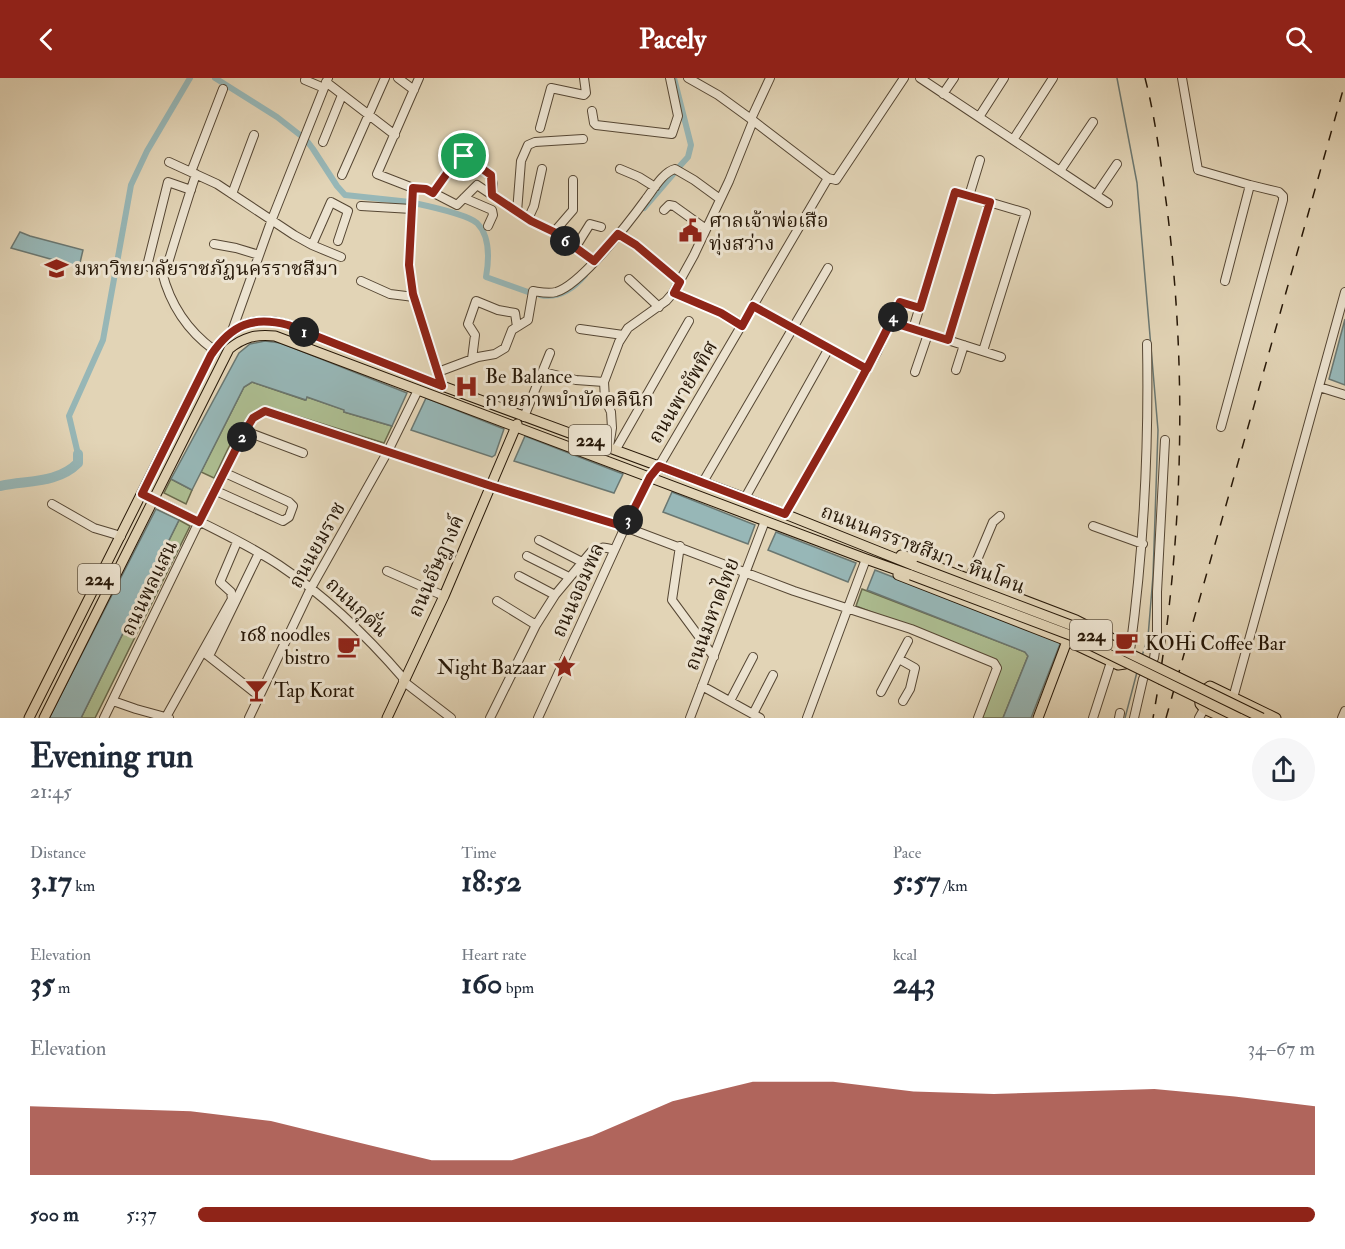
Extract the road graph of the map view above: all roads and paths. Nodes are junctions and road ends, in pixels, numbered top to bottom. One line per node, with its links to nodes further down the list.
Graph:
1 (385, 78): 21 (street)
2 (398, 78): 17 (street)
3 (419, 78): 17 (street)
4 (585, 78): 25 (street)
5 (670, 78): 20 (street)
6 (688, 78): 23 (street)
7 (770, 78): 23 (street)
8 (904, 78): 39 (street)
9 (920, 78): 18 (street)
10 (954, 78): 18 (street)
11 (1004, 78): 22 (street)
12 (1053, 78): 29 (street)
13 (1182, 78): 41 (street)
14 (305, 80): 15 (street)
15 (326, 83): 19 (street); 60 (street)
16 (223, 89): 37 (street)
17 (414, 90): 27 (street)
18 (943, 94): 22 (street)
19 (342, 95): 21 (street); 30 (street)
20 (592, 111)
21 (368, 116): 27 (street); 38 (street)
22 (979, 117): 29 (street)
23 (752, 120): 39 (street); 52 (street)
24 (1093, 122): 36 (street)
25 (540, 128)
26 (254, 135): 46 (street)
27 (395, 135): 43 (street)
28 (583, 139): 59 (street)
29 (1013, 140): 36 (street)
30 (323, 142)
31 (980, 160): 49 (street)
32 (169, 162): 37 (street)
33 (1117, 164): 48 (street)
34 (542, 169): 61 (street)
35 (620, 170): 42 (street)
36 (1060, 171): 48 (street)
37 (194, 173): 44 (street); 46 (street)
38 (342, 175)
39 (828, 178): 83 (street, ถนนพายัพทิศ)
40 (573, 180): 65 (street)
41 (1250, 184): 78 (street); 117 (street)
42 (655, 187): 52 (street); 66 (street)
43 (413, 188): 45 (street); 57 (street)
44 (191, 189): 75 (street); 75 (street)
45 (433, 193): 47 (street); 51 (street)
46 (232, 194): 60 (street)
47 (492, 195): 51 (street); 59 (street)
48 (1096, 195): 54 (street)
49 (969, 196): 53 (street); 85 (street)
50 (1005, 197): 56 (street)
51 (465, 198): 62 (street)
52 (720, 199): 64 (street)
53 (990, 202): 56 (street); 96 (street)
54 (1108, 203)
55 (361, 206): 57 (street)
56 (1002, 206): 101 (street)
57 (412, 209): 82 (street)
58 (664, 210): 64 (street)
59 (517, 212): 61 (street)
60 (272, 219): 69 (street); 71 (street)
61 (528, 219): 65 (street)
62 (488, 226)
63 (601, 227): 70 (street)
64 (706, 230): 79 (street)
65 (554, 232): 70 (street)
66 (618, 234): 73 (street); 79 (street)
67 (338, 241): 69 (street)
68 (214, 244): 71 (street)
69 (312, 245): 72 (street)
70 (575, 249): 73 (street)
71 (259, 255): 93 (street)
72 (340, 257)
73 (594, 261): 89 (street)
74 (828, 268): 90 (street)
75 (162, 272): 100 (street)
76 (629, 279): 84 (street)
77 (361, 281): 82 (street)
78 (1225, 281)
79 (680, 282): 81 (street)
80 (1345, 292): 113 (street)
81 (674, 293): 84 (street); 88 (street)
82 (414, 297): 107 (street)
83 (753, 306): 88 (street, ถนนพายัพทิศ); 90 (street)
84 (658, 307): 95 (street)
85 (920, 308): 87 (street); 91 (street)
86 (689, 321): 121 (street)
87 (891, 322): 91 (street); 105 (street)
88 (742, 326): 124 (street, ถนนพายัพทิศ)
89 (517, 327): 104 (street); 104 (street)
90 (792, 328): 99 (street); 127 (street)
91 (913, 329): 94 (street)
92 (580, 330): 95 (street)
93 (231, 331): 100 (main road, 224); 110 (main road, ถนนนครราชสีมา - หินโคน / 224)
94 (928, 334): 96 (street); 109 (street)
95 (622, 335): 111 (street)
96 (948, 340): 98 (street)
97 (1147, 344): 143 (street)
98 (964, 345): 101 (street); 106 (street)
99 (829, 348): 105 (street); 131 (street)
100 (214, 350): 130 (main road, 224)
101 (983, 351): 103 (street)
102 (549, 353): 108 (street)
103 (1001, 357)
104 (472, 359): 107 (street)
105 (867, 369): 134 (street)
106 (956, 370)
107 (438, 372): 112 (street)
108 (543, 372): 111 (street); 116 (street)
109 (915, 372)
110 (423, 379): 112 (main road, ถนนนครราชสีมา - หินโคน / 224); 114 (main road)
111 (604, 382): 121 (street)
112 (442, 386): 116 (main road, ถนนนครราชสีมา - หินโคน / 224)
113 (1319, 387): 115 (street); 176 (street)
114 (418, 390): 118 (main road); 122 (street, ถนนยมราช); 132 (main road, 224)
115 (1345, 395)
116 (522, 416): 118 (main road, ถนนอัษฎางค์); 121 (main road, ถนนนครราชสีมา - หินโคน / 224)
117 (1221, 427)
118 (516, 428): 126 (main road); 128 (main road, ถนนอัษฎางค์)
119 (245, 431): 122 (street, ถนนพลแสน); 123 (street); 125 (street, ถนนพลแสน)
120 (1166, 440): 199 (street)
121 (613, 448): 124 (main road, ถนนนครราชสีมา - หินโคน / 224)
122 (388, 452): 128 (street); 157 (street, ถนนยมราช)
123 (303, 453)
124 (659, 466): 126 (main road); 127 (main road, ถนนนครราชสีมา - หินโคน / 224)
125 (223, 472): 129 (street, ถนนพลแสน); 129 (street)
126 (650, 477): 136 (main road); 139 (street, ถนนจอมพล)
127 (703, 482): 131 (main road, ถนนนครราชสีมา - หินโคน / 224)
128 (491, 486): 139 (street); 159 (main road, ถนนอัษฎางค์)
129 (214, 490): 137 (street, ถนนพลแสน)
130 (142, 494): 132 (main road); 140 (main road, 224)
131 (745, 498): 134 (main road, ถนนนครราชสีมา - หินโคน / 224)
132 (154, 499): 137 (street, ถนนกุดั่น); 187 (main road, 224)
133 (52, 504): 140 (street)
134 (785, 514): 146 (main road, ถนนนครราชสีมา - หินโคน / 224)
135 (1000, 516): 156 (street)
136 (765, 521): 149 (main road); 153 (street, ถนนมหาดไทย)
137 (199, 522): 142 (street, ถนนกุดั่น); 177 (street, ถนนพลแสน)
138 (1093, 526): 143 (street)
139 (625, 527): 144 (street); 145 (street, ถนนจอมพล)
140 (121, 536): 186 (main road, 224)
141 (540, 540): 150 (street)
142 (237, 542): 147 (street, ถนนกุดั่น); 166 (street)
143 (1143, 544): 165 (street)
144 (680, 546): 153 (street); 167 (street)
145 (614, 550): 150 (street); 193 (street, ถนนจอมพล)
146 (878, 550): 151 (main road, ถนนนครราชสีมา - หินโคน / 224); 156 (main road)
147 (259, 553): 157 (street, ถนนกุดั่น); 166 (street)
148 (527, 556): 155 (street)
149 (870, 561): 151 (main road); 161 (street); 164 (main road)
150 (582, 562): 155 (street)
151 (913, 570): 201 (main road, bridge); 202 (main road, ถนนนครราชสีมา - หินโคน / 224, bridge)
152 (387, 571): 159 (street)
153 (746, 572): 161 (street); 167 (street, ถนนมหาดไทย)
154 (519, 576): 158 (street)
155 (569, 577): 158 (street)
156 (969, 579): 165 (main road)
157 (311, 588): 172 (street, ถนนกุดั่น); 175 (street, ถนนยมราช)
158 (555, 595): 162 (street)
159 (444, 596): 172 (main road, ถนนอัษฎางค์)
160 (497, 601): 162 (street)
161 (847, 608): 195 (street); 196 (street)
162 (536, 625): 192 (street)
163 (908, 641): 169 (street)
164 (1067, 642): 170 (main road); 197 (main road)
165 (1131, 651): 170 (main road)
166 (206, 654): 175 (street); 184 (street)
167 (714, 657): 173 (street, ถนนมหาดไทย)
168 (753, 657): 178 (street)
169 (899, 659): 174 (street); 179 (street)
170 (1111, 662): 198 (street)
171 (773, 675): 183 (street)
172 (404, 680): 190 (main road, ถนนอัษฎางค์); 191 (street, ถนนกุดั่น)
173 (702, 686): 178 (street); 194 (street, ถนนมหาดไทย)
174 (881, 692)
175 (259, 696): 189 (street, ถนนยมราช)
176 (1233, 698): 180 (main road); 182 (main road); 185 (main road)
177 (113, 701): 184 (street); 188 (street, ถนนพลแสน)
178 (730, 701): 183 (street)
179 (903, 701)
180 (1245, 703): 200 (main road); 203 (main road)
181 (1345, 711): 204 (street)
182 (1202, 713): 185 (main road)
183 (756, 716)
184 (168, 717)
185 (1222, 717)
186 (28, 718)
187 (44, 718)
188 (104, 718)
189 (249, 718)
190 (387, 718)
191 (451, 718)
192 (490, 718)
193 (538, 718)
194 (690, 718)
195 (807, 718)
196 (978, 718)
197 (1038, 718)
198 (1093, 718)
199 (1134, 718)
200 (1234, 718)
201 (1239, 718)
202 (1262, 718)
203 (1276, 718)
204 (1342, 718)

